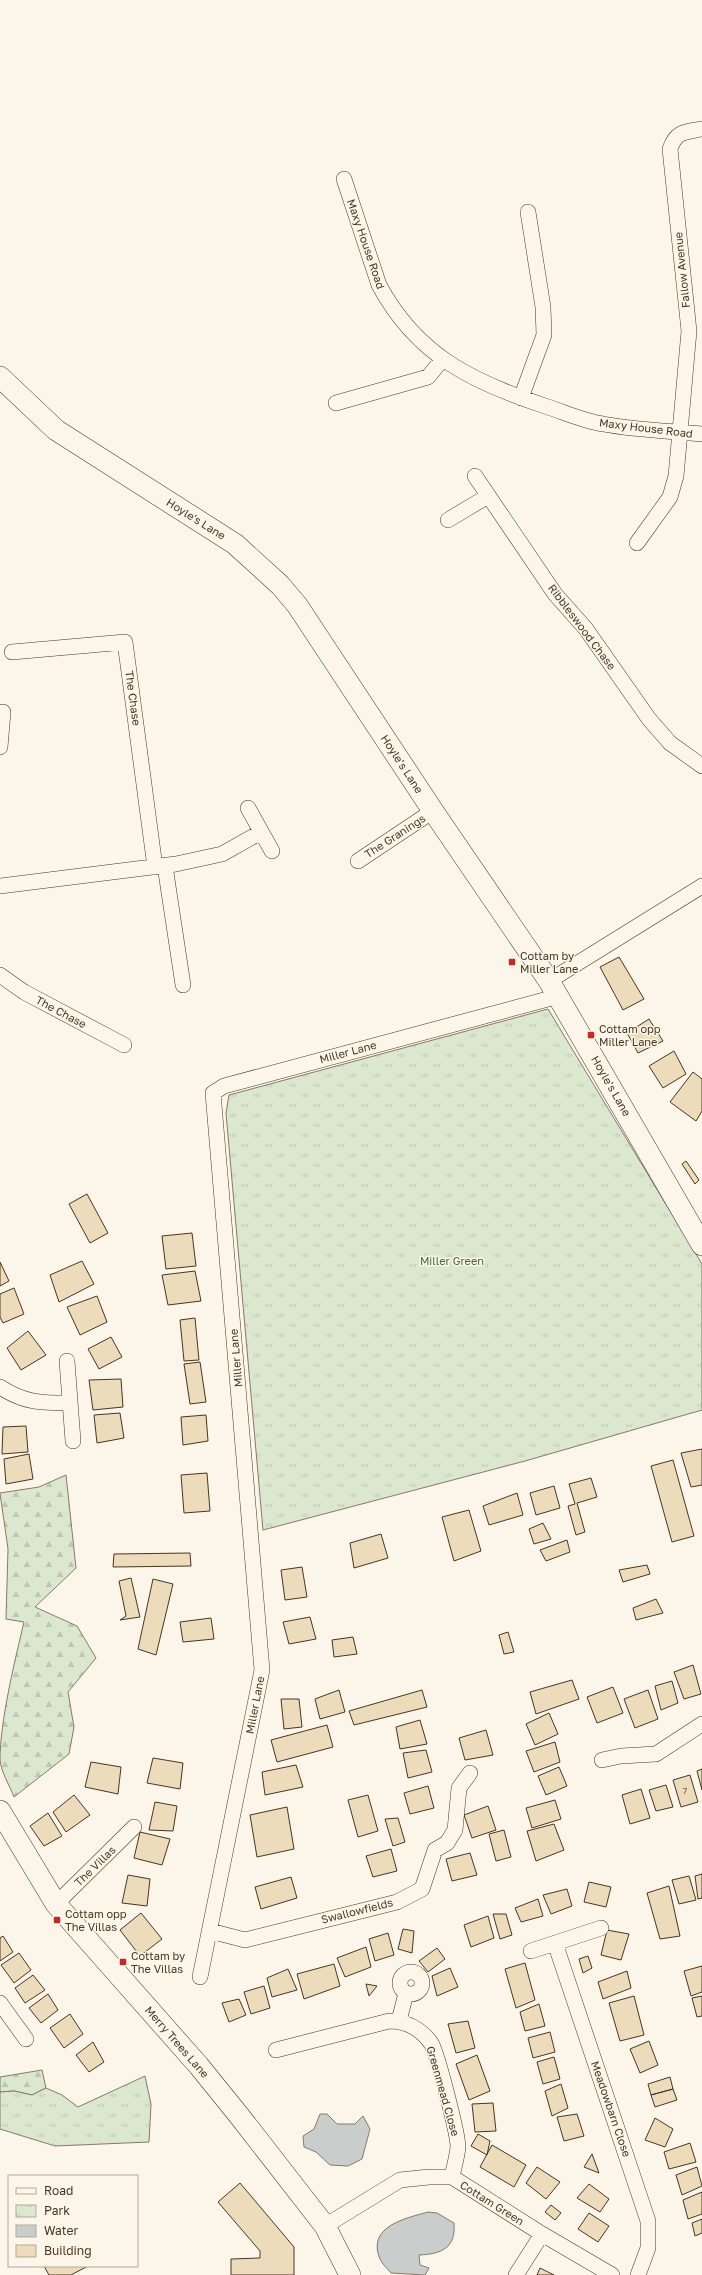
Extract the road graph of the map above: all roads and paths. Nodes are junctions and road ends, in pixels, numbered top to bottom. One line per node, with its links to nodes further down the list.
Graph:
1 (702, 129): 8 (street, Fallow Avenue)
2 (344, 179): 4 (street, Maxy House Road)
3 (528, 212): 6 (street)
4 (442, 360): 6 (street, Maxy House Road); 7 (street)
5 (0, 377): 19 (street, Hoyle's Lane)
6 (521, 398): 8 (street, Maxy House Road)
7 (336, 403)
8 (679, 432): 9 (street, Maxy House Road); 13 (street, Fallow Avenue)
9 (702, 434)
10 (475, 476): 11 (street, Ribbleswood Chase)
11 (488, 496): 12 (street); 17 (street, Ribbleswood Chase)
12 (448, 520)
13 (637, 543)
14 (12, 652): 23 (street, The Chase)
15 (4, 712): 16 (street)
16 (0, 747)
17 (702, 766)
18 (248, 808): 20 (street)
19 (433, 812): 22 (street, The Granings); 28 (street, Hoyle's Lane)
20 (261, 832): 21 (street); 23 (street)
21 (272, 851)
22 (358, 861)
23 (160, 866): 24 (street); 27 (street, The Chase)
24 (0, 886)
25 (702, 886): 28 (street)
26 (0, 975): 29 (street, The Chase)
27 (183, 985)
28 (554, 988): 30 (street, Hoyle's Lane); 42 (street, Miller Lane)
29 (124, 1046)
30 (702, 1245)
31 (68, 1361): 33 (street)
32 (0, 1387): 33 (street)
33 (69, 1403): 34 (street)
34 (74, 1441)
35 (702, 1724): 36 (street)
36 (602, 1760)
37 (470, 1773): 42 (street, Swallowfields)
38 (0, 1811): 40 (street, Merry Trees Lane)
39 (134, 1827): 40 (street, The Villas)
40 (56, 1904): 52 (street, Merry Trees Lane)
41 (601, 1928): 43 (street)
42 (210, 1931): 45 (street, Miller Lane)
43 (555, 1943): 44 (street); 57 (street, Meadowbarn Close)
44 (531, 1951)
45 (200, 1977)
46 (406, 1994): 48 (street)
47 (0, 2003): 49 (street)
48 (399, 2021): 50 (street); 51 (street, Greenmead Close)
49 (26, 2039)
50 (276, 2050)
51 (452, 2177): 52 (street, Cottam Green); 53 (street, Cottam Green)
52 (325, 2226): 54 (street, Merry Trees Lane)
53 (542, 2234): 55 (street); 56 (street, Cottam Green)
54 (350, 2275)
55 (516, 2275)
56 (612, 2275)
57 (638, 2275)

